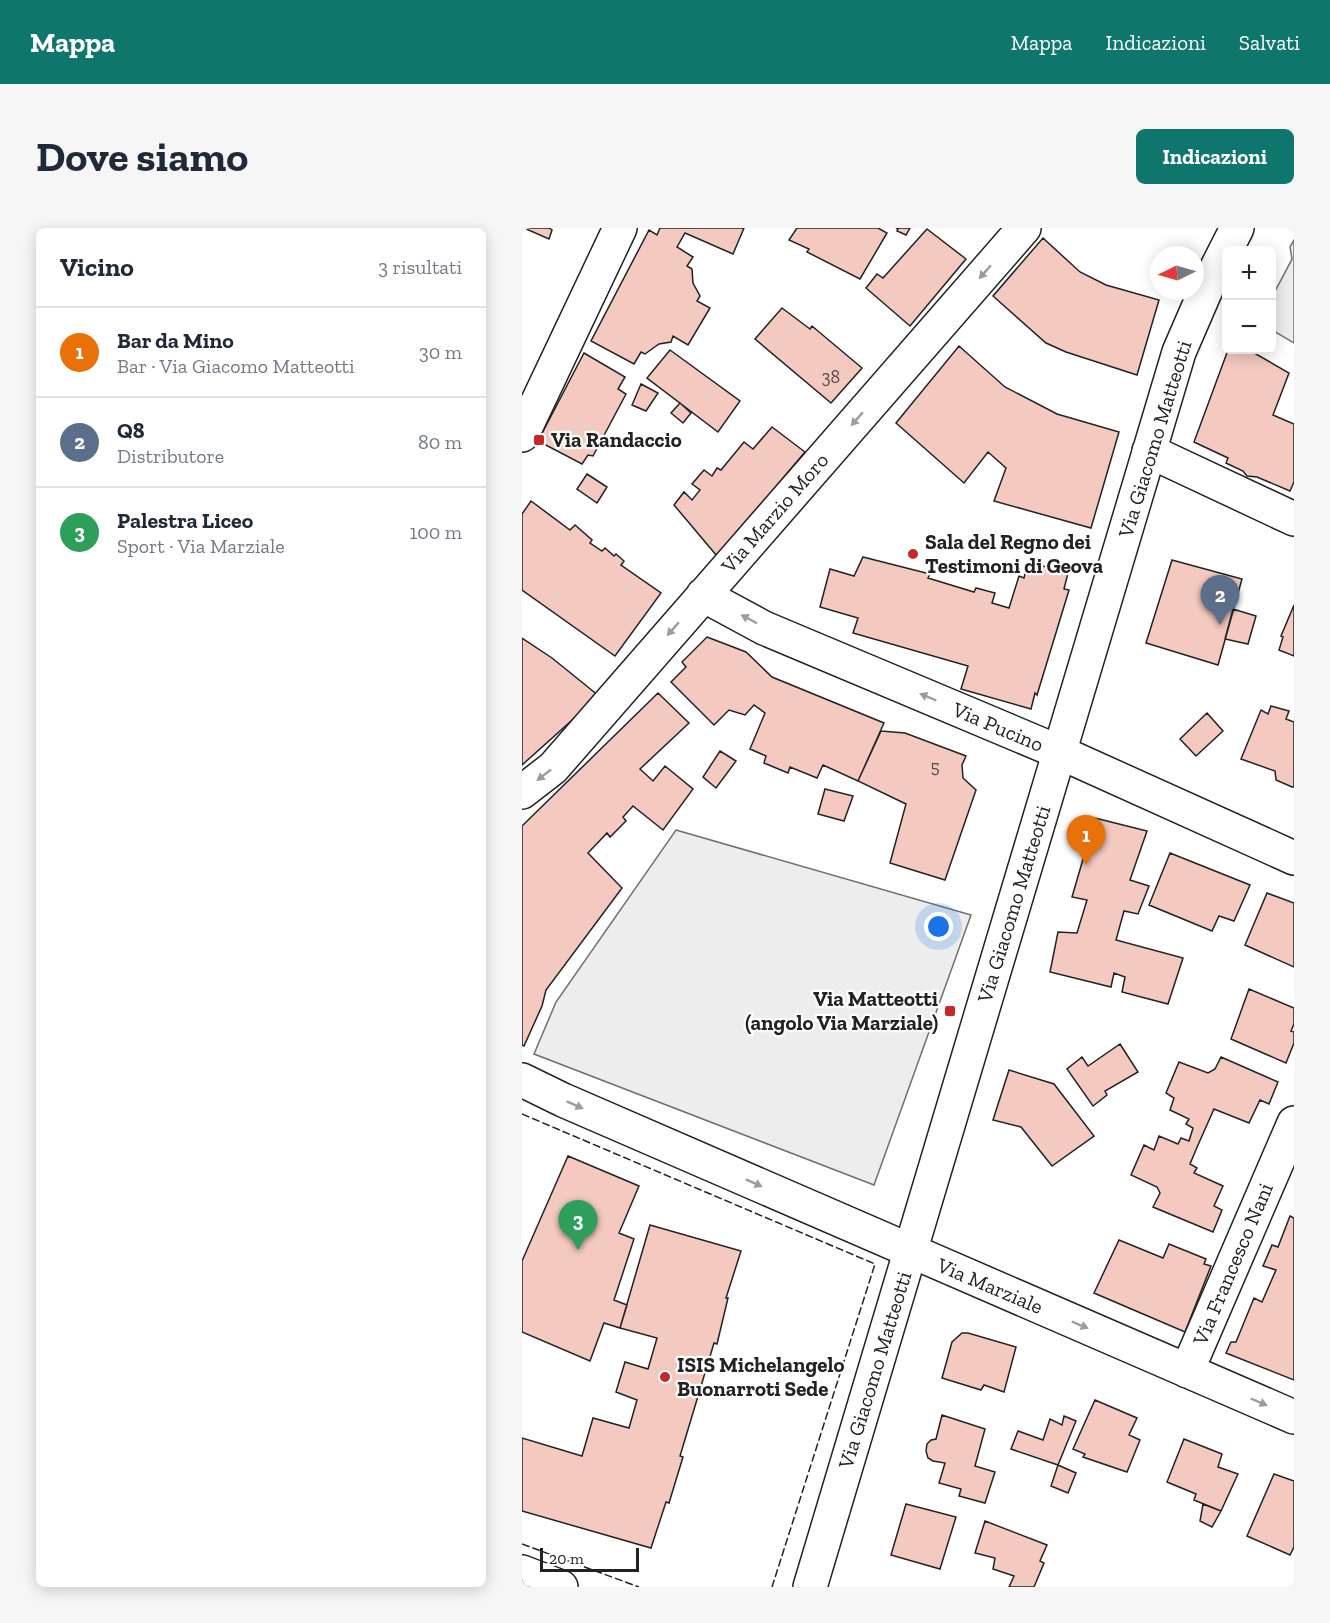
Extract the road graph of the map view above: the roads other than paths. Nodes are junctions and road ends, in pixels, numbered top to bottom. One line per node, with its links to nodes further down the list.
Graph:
1 (620, 228): 4 (street)
2 (1023, 228): 7 (street, Via Marzio Moro, one-way to 7)
3 (1232, 232): 5 (street, Via Giacomo Matteotti)
4 (522, 435)
5 (1149, 451): 6 (street); 8 (street, Via Giacomo Matteotti)
6 (1294, 519)
7 (703, 595): 8 (street, Via Pucino, one-way to 7); 9 (street, Via Marzio Moro, one-way to 9)
8 (1059, 752): 10 (street, Via Pucino); 13 (street, Via Giacomo Matteotti)
9 (522, 792)
10 (1294, 858)
11 (522, 1080): 13 (street, Via Marziale, one-way to 13)
12 (1294, 1123): 14 (street, Via Francesco Nani)
13 (910, 1252): 14 (street, Via Marziale, one-way to 14); 18 (street, Via Giacomo Matteotti)
14 (1186, 1371): 15 (street, Via Marziale, one-way to 15)
15 (1294, 1417)
16 (522, 1572): 17 (street)
17 (561, 1587)
18 (810, 1587)

